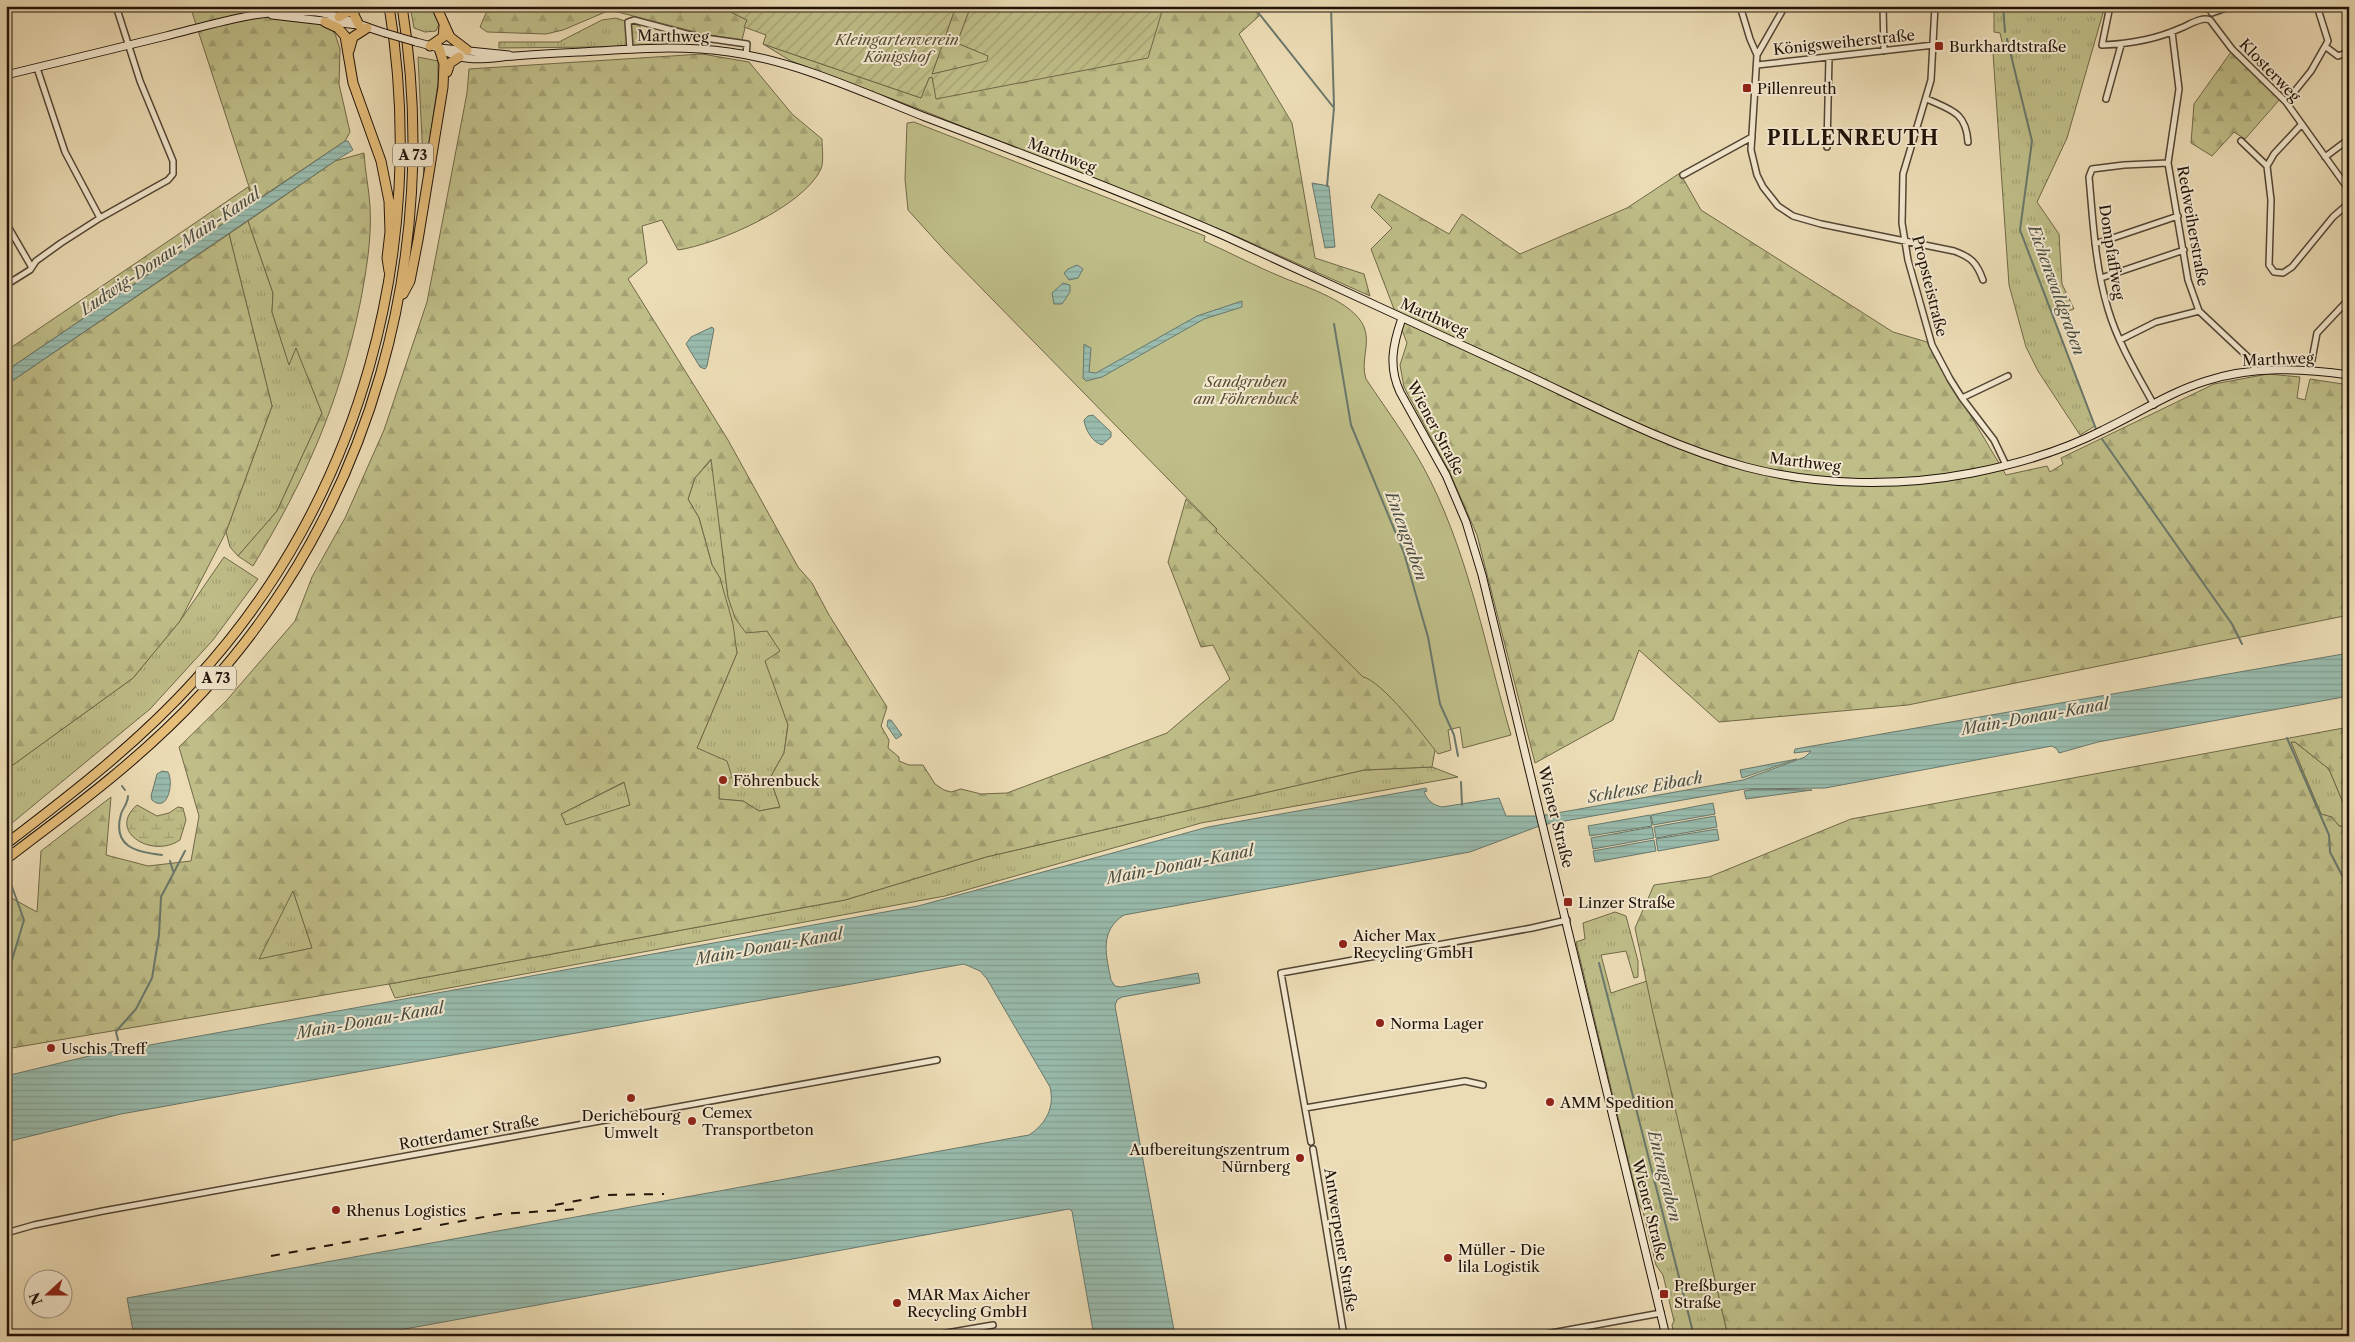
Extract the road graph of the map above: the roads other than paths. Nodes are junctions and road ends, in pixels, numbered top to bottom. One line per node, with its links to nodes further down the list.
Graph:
1 (116, 6): 21 (street)
2 (352, 6): 15 (highway); 18 (highway)
3 (389, 6): 61 (highway, A 73)
4 (402, 6): 65 (highway, A 73)
5 (436, 6): 17 (highway)
6 (1740, 6): 31 (street)
7 (1785, 6): 31 (street)
8 (1883, 6): 26 (street)
9 (1935, 6): 22 (street, Propsteistraße)
10 (2110, 6): 20 (street)
11 (2206, 6): 12 (street)
12 (2232, 6)
13 (2317, 6): 24 (street)
14 (264, 14): 15 (main road); 16 (main road); 21 (main road)
15 (340, 17): 18 (main road)
16 (325, 22): 18 (main road); 28 (highway, A 73)
17 (444, 25): 23 (highway); 29 (highway)
18 (363, 27): 23 (main road, Marthweg, bridge); 28 (highway)
19 (2172, 32): 20 (street); 40 (street, Klosterweg); 48 (street, Redweiherstraße)
20 (2121, 44): 39 (street)
21 (128, 45): 35 (main road); 54 (street)
22 (1934, 45): 26 (street, Königsweiherstraße); 38 (street, Propsteistraße)
23 (434, 47): 29 (main road, Marthweg); 32 (main road, Marthweg); 37 (highway)
24 (2326, 48): 27 (street); 40 (street)
25 (630, 49): 29 (main road, Marthweg); 30 (main road, Marthweg); 30 (street)
26 (1884, 51): 33 (street, Königsweiherstraße)
27 (2349, 52)
28 (349, 53): 61 (highway, A 73)
29 (470, 53): 32 (main road, Marthweg)
30 (746, 54): 67 (main road, Marthweg)
31 (1756, 55): 34 (street)
32 (459, 57): 37 (highway)
33 (1830, 57): 34 (street, Königsweiherstraße); 46 (street)
34 (1757, 65): 42 (street)
35 (37, 68): 36 (main road); 54 (street)
36 (6, 75)
37 (442, 87): 65 (highway)
38 (1927, 99): 45 (street); 56 (street, Propsteistraße)
39 (2106, 99)
40 (2286, 102): 41 (street, Klosterweg)
41 (2301, 125): 47 (street, Klosterweg); 49 (street)
42 (1752, 137): 50 (street); 56 (street)
43 (2349, 139): 47 (street)
44 (2241, 140): 49 (street)
45 (1968, 142)
46 (1827, 147)
47 (2325, 157): 51 (street, Klosterweg)
48 (2168, 163): 53 (street, Redweiherstraße); 57 (street, Dompfaffweg)
49 (2267, 166): 52 (street)
50 (1683, 175)
51 (2349, 190)
52 (2349, 203)
53 (2178, 216): 57 (street); 58 (street, Redweiherstraße)
54 (100, 218): 59 (street)
55 (6, 223): 59 (street)
56 (1906, 242): 62 (street); 73 (street, Propsteistraße)
57 (2095, 244): 60 (street, Dompfaffweg)
58 (2184, 250): 60 (street); 66 (street, Redweiherstraße)
59 (31, 266): 63 (street)
60 (2101, 278): 68 (street, Dompfaffweg)
61 (390, 279): 76 (highway, A 73)
62 (1983, 280)
63 (6, 285)
64 (2349, 300): 69 (street)
65 (398, 303): 77 (highway, A 73)
66 (2199, 311): 68 (street); 70 (street, Redweiherstraße)
67 (1402, 318): 75 (main road, Marthweg); 78 (main road, Wiener Straße)
68 (2120, 340): 74 (street, Dompfaffweg)
69 (2310, 370): 70 (main road, Marthweg); 71 (main road, Marthweg)
70 (2256, 371): 74 (main road, Marthweg)
71 (2349, 375)
72 (2008, 376): 73 (street)
73 (1962, 398): 75 (street, Propsteistraße)
74 (2154, 405): 75 (main road, Marthweg)
75 (2006, 465)
76 (6, 844)
77 (6, 860)
78 (1566, 920): 81 (street); 85 (main road, Wiener Straße)
79 (937, 1060): 84 (street, Rotterdamer Straße)
80 (1482, 1085): 81 (street)
81 (1305, 1108): 82 (street)
82 (1312, 1142)
83 (1313, 1149): 88 (street, Antwerpener Straße)
84 (6, 1233)
85 (1661, 1313): 89 (street); 90 (main road, Wiener Straße)
86 (993, 1325): 87 (street)
87 (930, 1336)
88 (1344, 1336)
89 (1535, 1336)
90 (1666, 1336)

